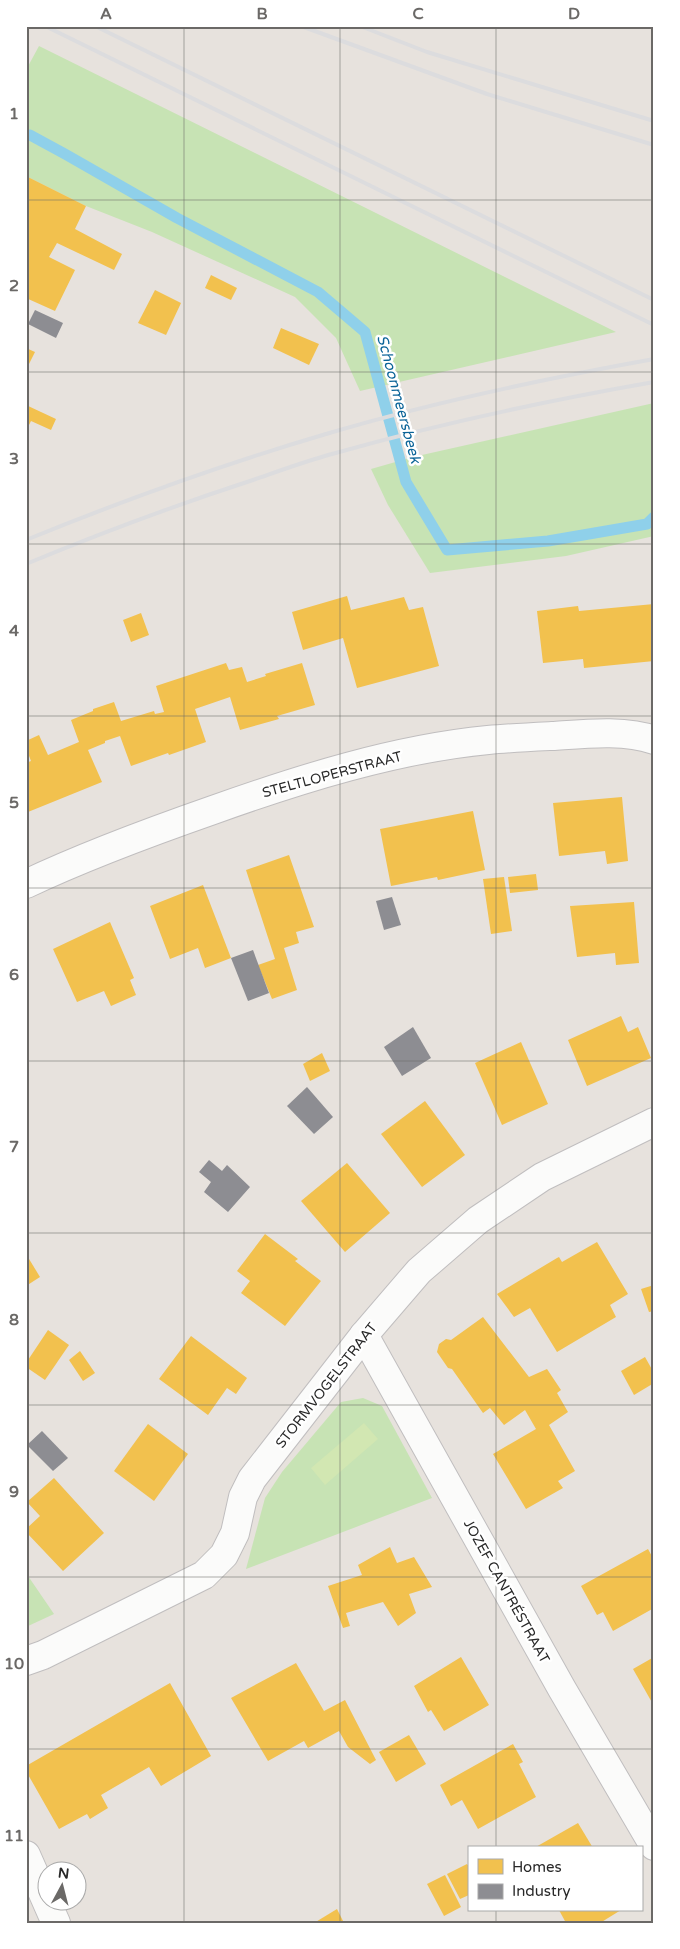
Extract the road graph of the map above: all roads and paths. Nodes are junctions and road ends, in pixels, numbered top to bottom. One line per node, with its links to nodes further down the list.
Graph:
1 (654, 740): 2 (street, STELTLOPERSTRAAT)
2 (26, 884)
3 (654, 1122): 4 (street, STORMVOGELSTRAAT)
4 (364, 1335): 5 (street, STORMVOGELSTRAAT); 6 (street, JOZEF CANTRÉSTRAAT)
5 (26, 1661)
6 (654, 1846)
7 (26, 1855): 8 (street)
8 (56, 1923)

